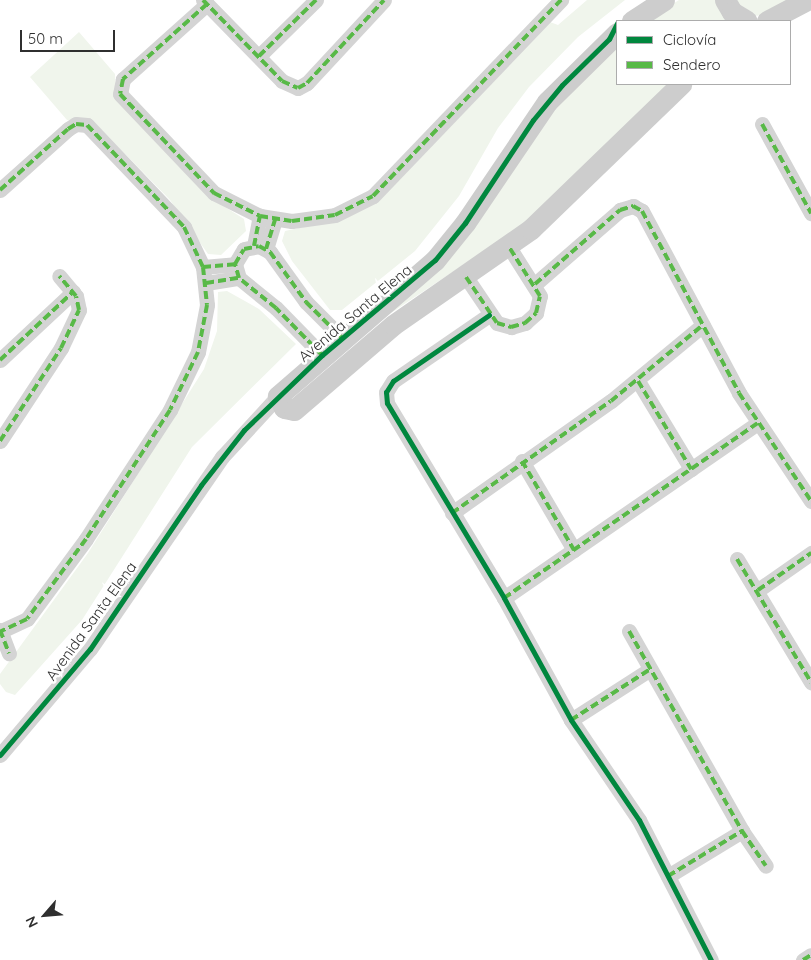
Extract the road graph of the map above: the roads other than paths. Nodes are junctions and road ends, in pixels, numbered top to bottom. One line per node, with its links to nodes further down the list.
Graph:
1 (316, 0): 12 (street)
2 (384, 0): 12 (street)
3 (664, 0): 8 (street)
4 (724, 0): 9 (street)
5 (807, 0): 10 (street)
6 (205, 2): 12 (street); 17 (street)
7 (552, 3): 18 (street)
8 (634, 20)
9 (745, 20)
10 (769, 20)
11 (616, 34): 30 (street, Avenida Santa Elena)
12 (259, 56)
13 (680, 85): 20 (street, Avenida Santa Elena)
14 (762, 124): 16 (street)
15 (0, 190): 21 (street)
16 (811, 213)
17 (260, 216): 18 (street); 19 (street)
18 (275, 220): 19 (street)
19 (260, 247): 22 (street); 30 (street)
20 (509, 247): 24 (street, Avenida Santa Elena); 26 (street)
21 (203, 267): 22 (street); 25 (street)
22 (237, 271): 25 (street); 31 (street)
23 (59, 276): 27 (street)
24 (466, 277): 28 (street); 34 (street, Avenida Santa Elena)
25 (206, 283): 46 (street)
26 (535, 284): 28 (street); 29 (street)
27 (73, 292): 32 (street); 36 (street)
28 (489, 315): 40 (street)
29 (703, 325): 33 (street); 35 (street)
30 (342, 338): 31 (street, Avenida Santa Elena)
31 (322, 355): 34 (street, Avenida Santa Elena)
32 (0, 360)
33 (638, 381): 37 (street); 38 (street)
34 (278, 396): 52 (street, Avenida Santa Elena)
35 (758, 423): 38 (street); 39 (street)
36 (0, 441)
37 (522, 460): 40 (street); 41 (street)
38 (691, 470): 41 (street)
39 (811, 501)
40 (452, 513): 45 (street)
41 (574, 550): 45 (street)
42 (811, 554): 44 (street)
43 (737, 559): 44 (street)
44 (758, 590): 50 (street)
45 (504, 598): 51 (street)
46 (0, 630): 48 (street)
47 (630, 631): 49 (street)
48 (10, 653)
49 (649, 670): 51 (street); 53 (street)
50 (811, 682)
51 (571, 720): 55 (street)
52 (0, 756)
53 (742, 831): 54 (street); 55 (street)
54 (766, 866)
55 (668, 876): 57 (street)
56 (811, 955): 58 (street)
57 (711, 960)
58 (803, 960)

